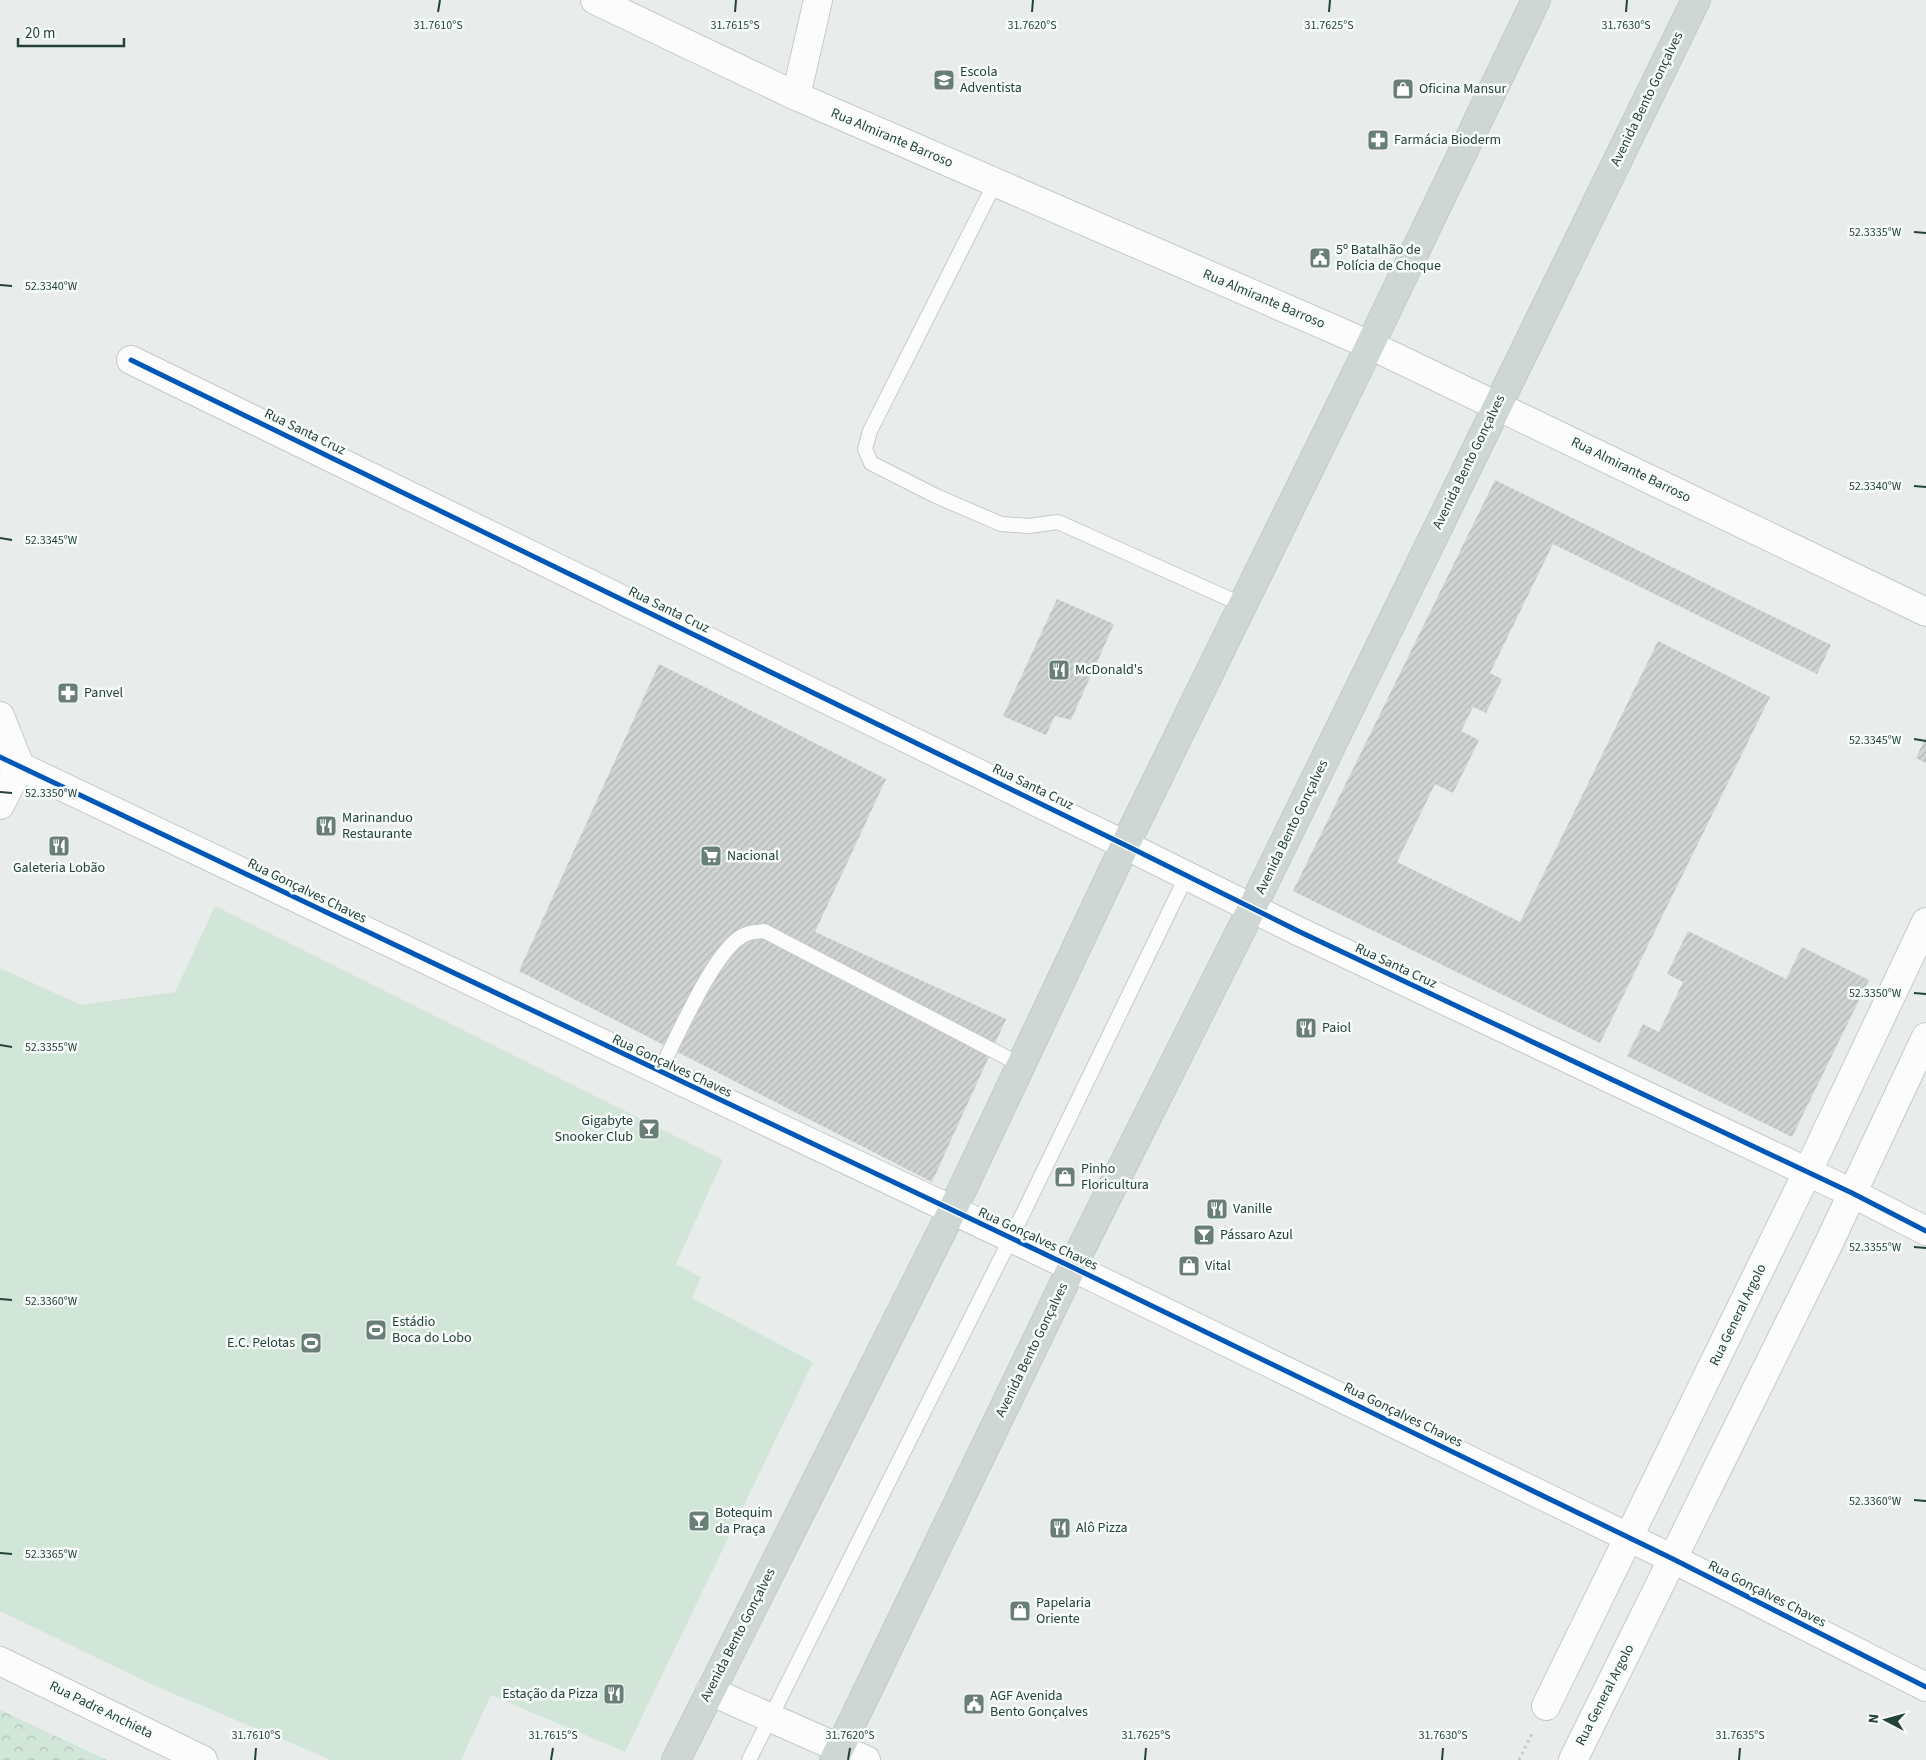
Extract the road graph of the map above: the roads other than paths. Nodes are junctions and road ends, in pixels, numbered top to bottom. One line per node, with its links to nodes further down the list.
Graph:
1 (595, 0): 5 (street, Rua Almirante Barroso)
2 (818, 0): 5 (street)
3 (1536, 0): 7 (main road, Avenida Bento Gonçalves)
4 (1696, 0): 9 (main road, Avenida Bento Gonçalves)
5 (796, 96): 6 (street, Rua Almirante Barroso)
6 (995, 183): 7 (street, Rua Almirante Barroso); 10 (lane)
7 (1370, 345): 9 (street, Rua Almirante Barroso); 10 (main road, Avenida Bento Gonçalves)
8 (131, 360): 15 (street, Rua Santa Cruz)
9 (1496, 405): 11 (street, Rua Almirante Barroso); 17 (main road, Avenida Bento Gonçalves)
10 (1243, 605): 15 (main road, Avenida Bento Gonçalves)
11 (1926, 612)
12 (0, 716): 13 (street)
13 (10, 762): 14 (street); 21 (street, Rua Gonçalves Chaves)
14 (0, 805)
15 (1125, 845): 16 (street, Rua Santa Cruz); 20 (main road, Avenida Bento Gonçalves)
16 (1186, 875): 17 (street, Rua Santa Cruz); 26 (lane)
17 (1252, 908): 22 (street, Rua Santa Cruz); 27 (main road, Avenida Bento Gonçalves)
18 (1926, 922): 22 (street, Rua General Argolo)
19 (1926, 1037): 23 (street, Rua General Argolo)
20 (1021, 1065): 21 (lane); 24 (main road, Avenida Bento Gonçalves)
21 (659, 1072): 24 (street, Rua Gonçalves Chaves)
22 (1807, 1174): 23 (street, Rua Santa Cruz); 28 (street, Rua General Argolo)
23 (1852, 1193): 25 (street, Rua Santa Cruz); 29 (street, Rua General Argolo)
24 (952, 1211): 26 (street, Rua Gonçalves Chaves); 32 (main road, Avenida Bento Gonçalves)
25 (1926, 1231)
26 (1011, 1238): 27 (street, Rua Gonçalves Chaves); 34 (lane)
27 (1072, 1267): 28 (street, Rua Gonçalves Chaves); 35 (main road, Avenida Bento Gonçalves)
28 (1628, 1537): 29 (street, Rua Gonçalves Chaves); 33 (street, Rua General Argolo)
29 (1673, 1559): 31 (street, Rua Gonçalves Chaves); 40 (street, Rua General Argolo)
30 (0, 1661): 36 (street, Rua Padre Anchieta)
31 (1926, 1688)
32 (710, 1691): 34 (street); 37 (main road, Avenida Bento Gonçalves)
33 (1546, 1706)
34 (769, 1718): 35 (street); 38 (lane)
35 (837, 1754): 39 (street)
36 (203, 1760)
37 (676, 1760)
38 (749, 1760)
39 (866, 1760)
40 (1573, 1760)

